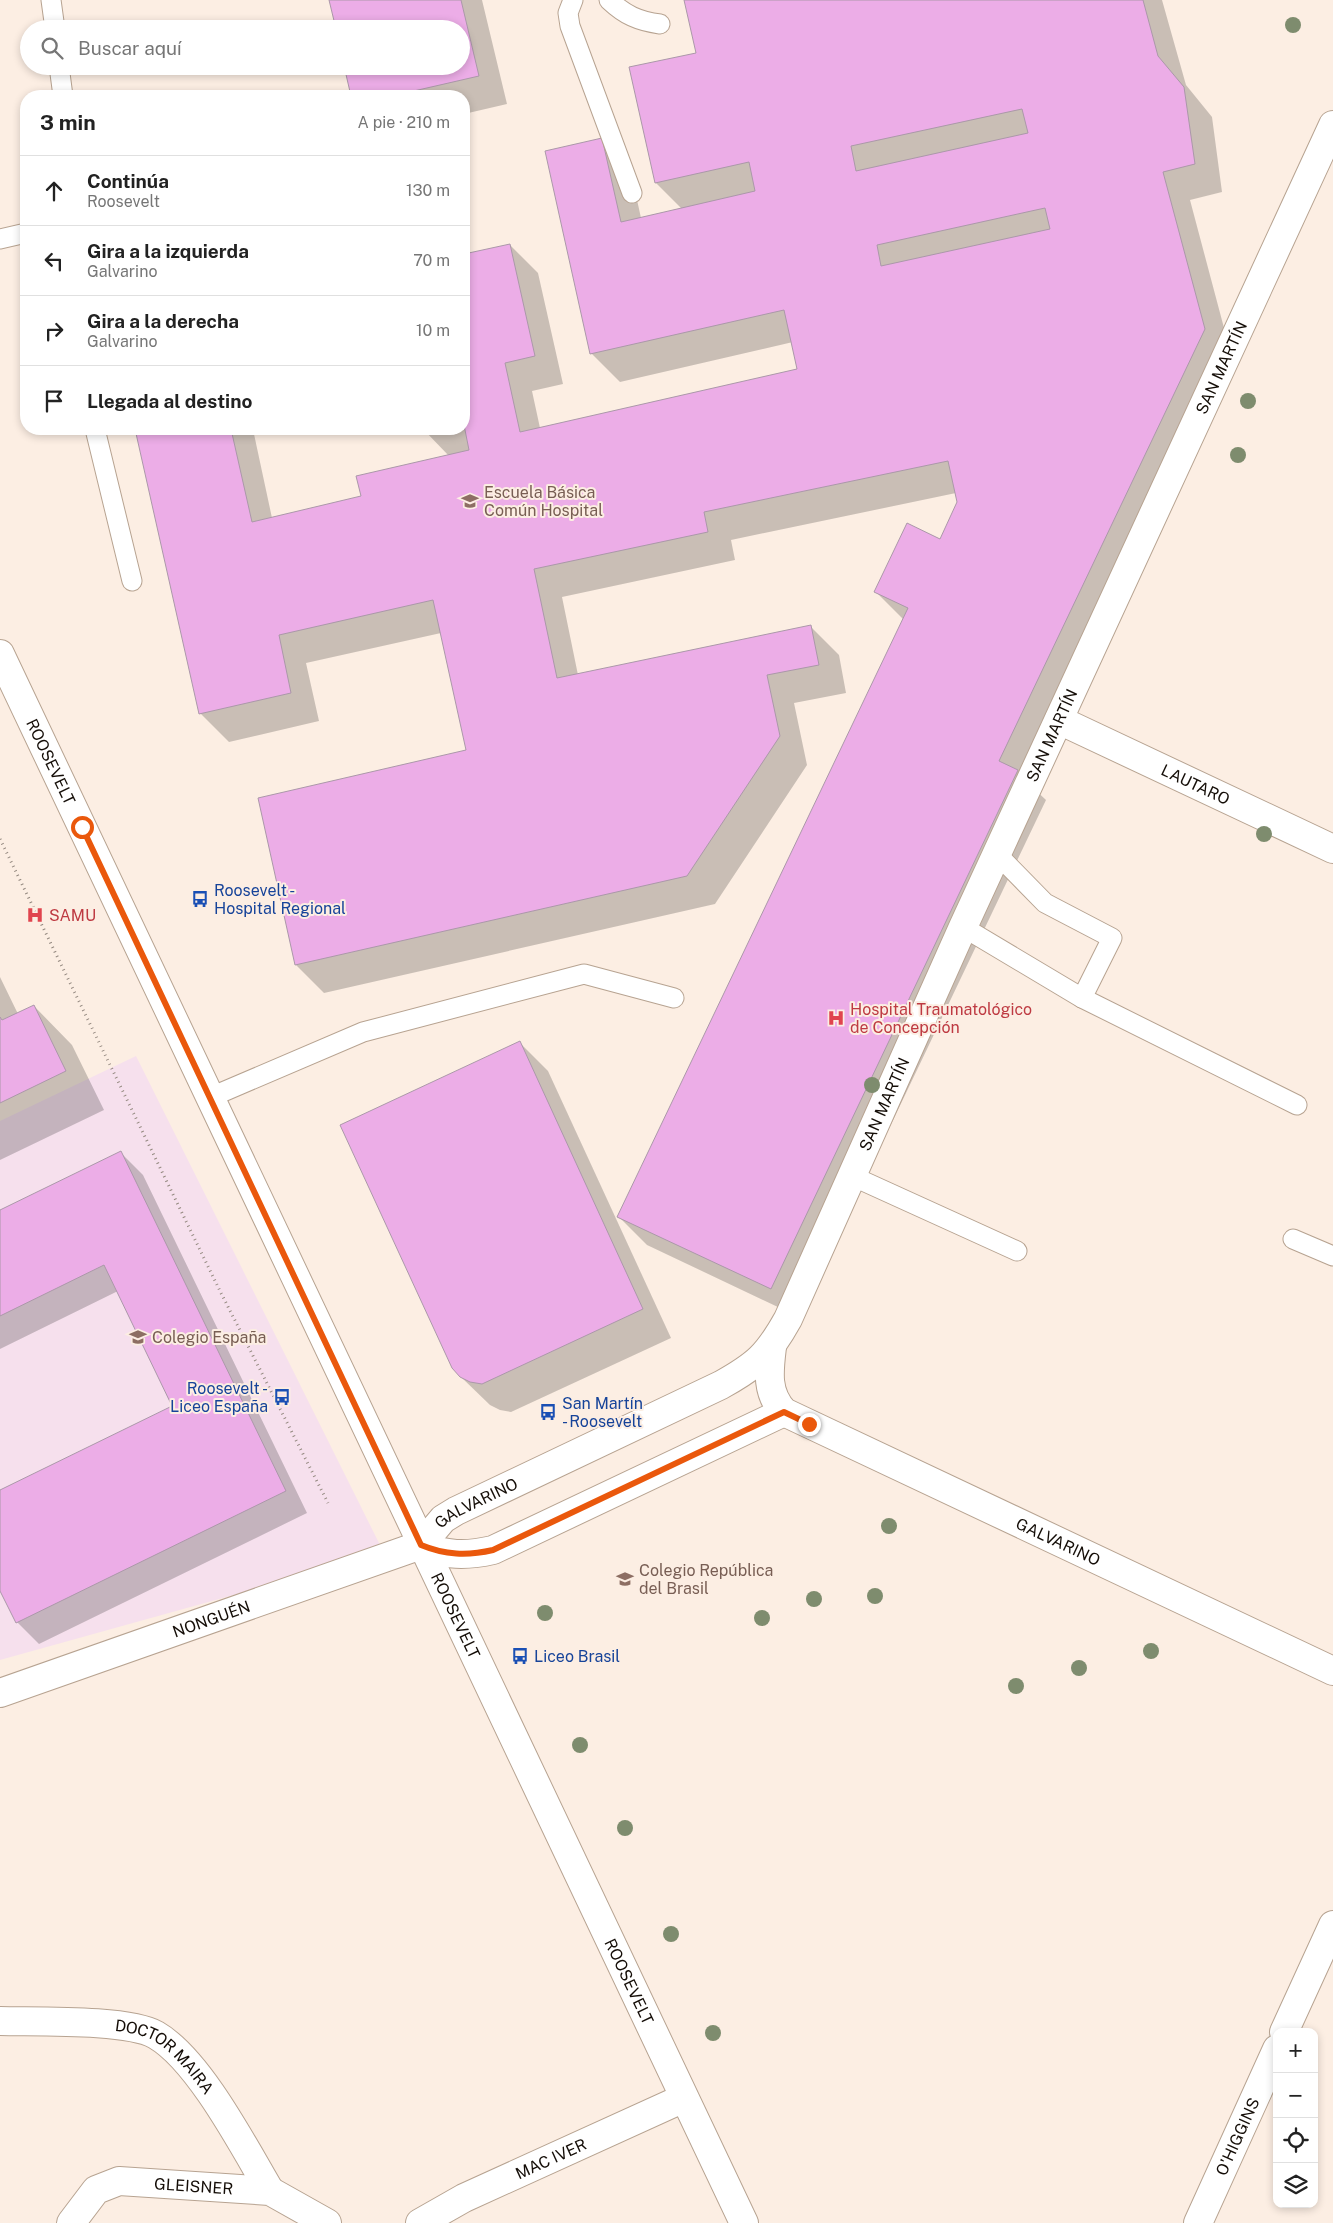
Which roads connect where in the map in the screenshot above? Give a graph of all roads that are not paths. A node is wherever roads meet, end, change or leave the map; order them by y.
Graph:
1 (52, 0) edge
2 (573, 0) edge
3 (609, 0) edge
4 (54, 20) edge
5 (660, 24) dead end
6 (60, 75) edge
7 (62, 90) edge
8 (1333, 125) edge
9 (632, 193) dead end
10 (20, 235) edge
11 (0, 240) edge
12 (96, 435) edge
13 (132, 581) dead end
14 (0, 654) edge
15 (1058, 720) junction
16 (1333, 849) edge
17 (996, 854) junction
18 (963, 927) junction
19 (674, 998) dead end
20 (1082, 998) junction
21 (211, 1097) junction
22 (1297, 1105) dead end
23 (852, 1176) junction
24 (1293, 1239) dead end
25 (1017, 1251) dead end
26 (1333, 1256) edge
27 (772, 1347) junction
28 (784, 1412) junction
29 (421, 1545) junction
30 (1333, 1671) edge
31 (0, 1693) edge
32 (1333, 1925) edge
33 (0, 2021) edge
34 (1286, 2028) edge
35 (1273, 2058) edge
36 (684, 2098) junction
37 (270, 2191) junction
38 (70, 2223) edge
39 (326, 2223) edge
40 (420, 2223) edge
41 (744, 2223) edge
42 (1198, 2223) edge

1 - 4 lane
2 - 9 lane
3 - 5 lane
6 - 7 lane
8 - 15 main road, SAN MARTÍN
10 - 11 lane
12 - 13 lane
14 - 21 main road, ROOSEVELT
15 - 16 main road, LAUTARO
15 - 17 main road, SAN MARTÍN
17 - 18 main road, SAN MARTÍN
17 - 20 lane
18 - 20 lane
18 - 23 main road, SAN MARTÍN
19 - 21 lane
20 - 22 lane
21 - 29 main road, ROOSEVELT
23 - 25 lane
23 - 27 main road, SAN MARTÍN
24 - 26 lane
27 - 28 main road
27 - 29 main road, GALVARINO
28 - 29 main road, GALVARINO
28 - 30 main road, GALVARINO
29 - 31 main road, NONGUÉN
29 - 36 main road, ROOSEVELT
32 - 34 main road
33 - 37 main road, DOCTOR MAIRA
35 - 42 main road, O'HIGGINS
36 - 40 main road, MAC IVER
36 - 41 main road, ROOSEVELT
37 - 38 main road, GLEISNER
37 - 39 main road, GLEISNER

